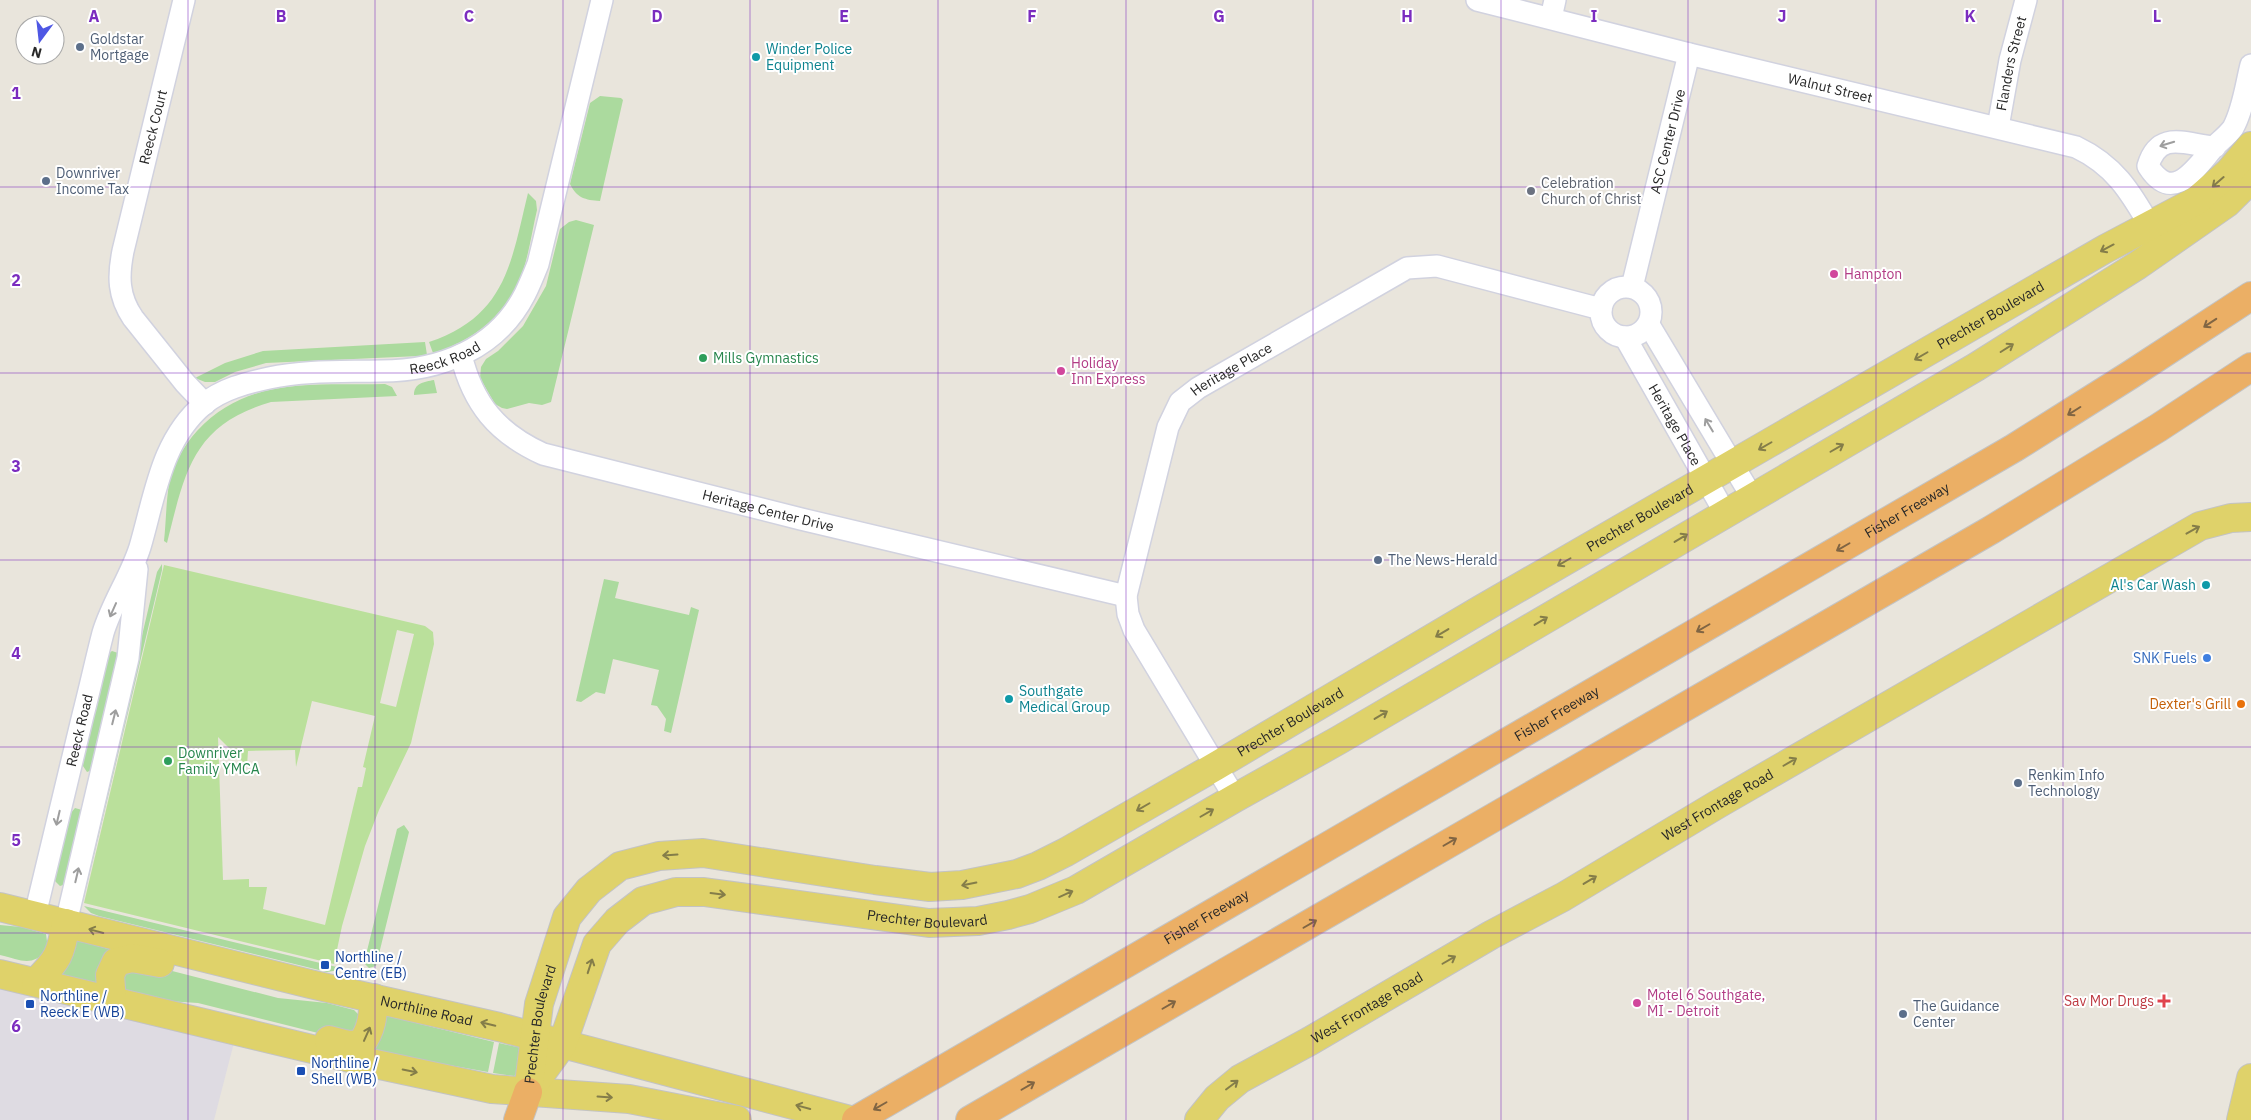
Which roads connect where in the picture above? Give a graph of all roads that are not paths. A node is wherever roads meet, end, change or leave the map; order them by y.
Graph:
1 (184, 0) edge
2 (602, 0) edge
3 (1477, 0) edge
4 (2026, 0) edge
5 (1553, 9) edge
6 (1689, 54) junction
7 (2251, 65) edge
8 (1998, 127) junction
9 (2251, 146) edge
10 (2215, 147) dead end
11 (2251, 179) edge
12 (2150, 226) junction
13 (1632, 287) junction
14 (2251, 296) edge
15 (1601, 309) junction
16 (1649, 325) junction
17 (1960, 334) junction
18 (1625, 337) junction
19 (462, 355) junction
20 (1976, 367) junction
21 (2251, 367) edge
22 (1876, 382) junction
23 (205, 404) junction
24 (1894, 414) junction
25 (1798, 427) junction
26 (1811, 463) junction
27 (1732, 464) junction
28 (1705, 480) junction
29 (1752, 496) junction
30 (1724, 512) junction
31 (2251, 517) edge
32 (139, 549) junction
33 (1126, 596) junction
34 (1480, 610) junction
35 (1499, 645) junction
36 (1404, 656) junction
37 (1339, 740) junction
38 (1216, 766) junction
39 (66, 787) junction
40 (96, 792) junction
41 (1234, 798) junction
42 (778, 865) junction
43 (1017, 874) junction
44 (774, 901) junction
45 (1030, 909) junction
46 (12, 911) edge
47 (66, 923) junction
48 (0, 974) edge
49 (36, 982) junction
50 (330, 989) junction
51 (374, 998) junction
52 (112, 1000) junction
53 (172, 1015) junction
54 (535, 1037) junction
55 (562, 1045) junction
56 (2251, 1078) edge
57 (528, 1092) junction
58 (978, 1115) edge
59 (518, 1120) edge
60 (737, 1120) edge
61 (850, 1120) edge
62 (856, 1120) edge
63 (1199, 1120) edge
64 (2241, 1120) edge

1 - 23 street, Reeck Court
2 - 19 street, Reeck Road
3 - 5 street, Walnut Street
4 - 8 street, Flanders Street
5 - 6 street, Walnut Street
6 - 8 street, Walnut Street
6 - 13 street, ASC Center Drive
7 - 10 street
8 - 12 street, Walnut Street
9 -> 12 main road, Prechter Boulevard
20 -> 11 main road, Prechter Boulevard
12 -> 17 main road, Prechter Boulevard
13 - 15 street
13 - 16 street
14 -> 62 highway, Fisher Freeway
15 - 18 street, Heritage Place
15 - 33 street, Heritage Place
16 - 18 street
27 -> 16 street, Heritage Place
17 - 20 main road
17 -> 22 main road, Prechter Boulevard
18 - 28 street, Heritage Place
19 - 23 street, Reeck Road
19 - 33 street, Heritage Center Drive
20 - 24 main road, Prechter Boulevard
58 -> 21 highway
22 - 24 main road
22 - 25 main road, Prechter Boulevard
23 - 32 street, Reeck Road
26 -> 24 main road, Prechter Boulevard
25 - 26 main road
25 -> 27 main road, Prechter Boulevard
26 - 29 main road, Prechter Boulevard
27 - 28 main road, Prechter Boulevard
27 - 29 street, Heritage Place
28 - 30 street, Heritage Place
28 -> 34 main road, Prechter Boulevard
29 - 30 main road, Prechter Boulevard
35 -> 30 main road, Prechter Boulevard
63 -> 31 main road, West Frontage Road
32 -> 39 street, Reeck Road
40 -> 32 street, Reeck Road
33 - 38 street, Heritage Place
34 - 35 main road
34 -> 36 main road, Prechter Boulevard
37 -> 35 main road, Prechter Boulevard
36 - 37 main road
36 - 38 main road, Prechter Boulevard
37 - 41 main road, Prechter Boulevard
38 - 41 street, Heritage Place
38 -> 43 main road, Prechter Boulevard
39 - 40 street
39 -> 46 street, Reeck Road
47 -> 40 street, Reeck Road
45 -> 41 main road, Prechter Boulevard
43 -> 42 main road, Prechter Boulevard
42 - 44 main road
42 -> 54 main road, Prechter Boulevard
43 - 45 main road
44 - 45 main road, Prechter Boulevard
55 -> 44 main road, Prechter Boulevard
46 - 47 main road, Northline Road
47 - 49 main road
50 -> 47 main road, Northline Road
48 - 49 main road
49 - 52 main road
50 - 51 main road, Northline Road
50 - 52 main road
53 -> 51 main road
54 -> 51 main road, Northline Road
52 - 53 main road
53 -> 57 main road
54 - 55 main road, Northline Road
54 - 57 main road, Prechter Boulevard
55 - 57 main road, Prechter Boulevard
61 -> 55 main road, Northline Road
56 - 64 main road
57 - 59 highway
57 -> 60 main road

